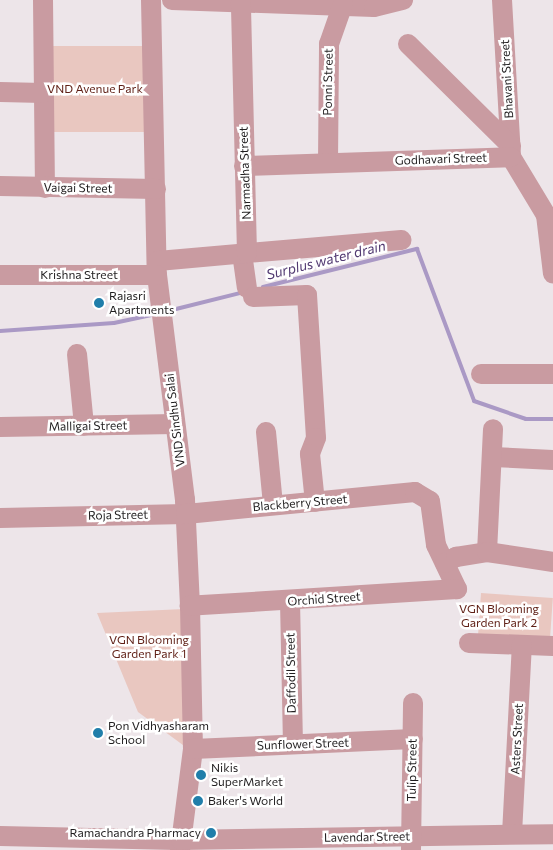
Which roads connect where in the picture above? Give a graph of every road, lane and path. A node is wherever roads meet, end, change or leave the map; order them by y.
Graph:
1 (44, 0) edge
2 (151, 0) edge
3 (172, 0) edge
4 (403, 0) edge
5 (502, 0) edge
6 (241, 3) junction
7 (343, 4) junction
8 (408, 44) dead end
9 (0, 92) edge
10 (44, 93) junction
11 (511, 152) junction
12 (328, 163) junction
13 (244, 166) junction
14 (0, 186) edge
15 (45, 188) junction
16 (156, 189) junction
17 (549, 214) edge
18 (400, 240) dead end
19 (245, 253) junction
20 (157, 268) junction
21 (553, 274) edge
22 (0, 275) edge
23 (77, 354) dead end
24 (481, 374) dead end
25 (553, 374) edge
26 (0, 422) edge
27 (175, 424) junction
28 (84, 426) junction
29 (0, 427) edge
30 (492, 429) dead end
31 (266, 432) dead end
32 (493, 457) junction
33 (553, 460) edge
34 (315, 502) junction
35 (273, 506) junction
36 (186, 514) junction
37 (0, 518) edge
38 (486, 552) junction
39 (553, 562) edge
40 (446, 563) junction
41 (290, 601) junction
42 (190, 606) junction
43 (469, 643) dead end
44 (522, 645) junction
45 (553, 646) edge
46 (413, 703) dead end
47 (413, 740) junction
48 (293, 744) junction
49 (193, 748) junction
50 (512, 834) junction
51 (553, 834) edge
52 (0, 836) edge
53 (86, 843) edge
54 (411, 843) edge
55 (270, 844) edge
56 (181, 845) edge

1 - 10 street
2 - 16 street, VND Sindhu Salai
3 - 6 street
4 - 7 street
5 - 11 street, Bhavani Street
6 - 7 street
6 - 13 street, Narmadha Street
7 - 12 street, Ponni Street
8 - 11 street
9 - 10 street
10 - 15 street
11 - 12 street, Godhavari Street
11 - 17 street
12 - 13 street, Godhavari Street
13 - 19 street, Narmadha Street
14 - 15 street, Vaigai Street
15 - 16 street, Vaigai Street
16 - 20 street, VND Sindhu Salai
17 - 21 street
18 - 19 street
19 - 20 street
19 - 34 street, Narmadha Street
20 - 22 street, Krishna Street
20 - 27 street, VND Sindhu Salai
23 - 28 street
24 - 25 street
26 - 29 street
27 - 28 street, Malligai Street
27 - 36 street, VND Sindhu Salai
28 - 29 street, Malligai Street
30 - 32 street
31 - 35 street
32 - 33 street
32 - 38 street
34 - 35 street, Blackberry Street
34 - 40 street, Blackberry Street
35 - 36 street, Blackberry Street
36 - 37 street, Roja Street
36 - 42 street, VND Sindhu Salai
38 - 39 street
38 - 40 street
40 - 41 street, Orchid Street
41 - 42 street, Orchid Street
41 - 48 street, Daffodil Street
42 - 49 street, VND Sindhu Salai
43 - 44 street
44 - 45 street
44 - 50 street, Asters Street
46 - 47 street, Tulip Street
47 - 48 street, Sunflower Street
47 - 54 street, Tulip Street
48 - 49 street, Sunflower Street
49 - 56 street, VND Sindhu Salai
50 - 51 street, Lavendar Street
50 - 54 street, Lavendar Street
52 - 53 street, Lavendar Street
53 - 56 street, Lavendar Street
54 - 55 street, Lavendar Street
55 - 56 street, Lavendar Street

